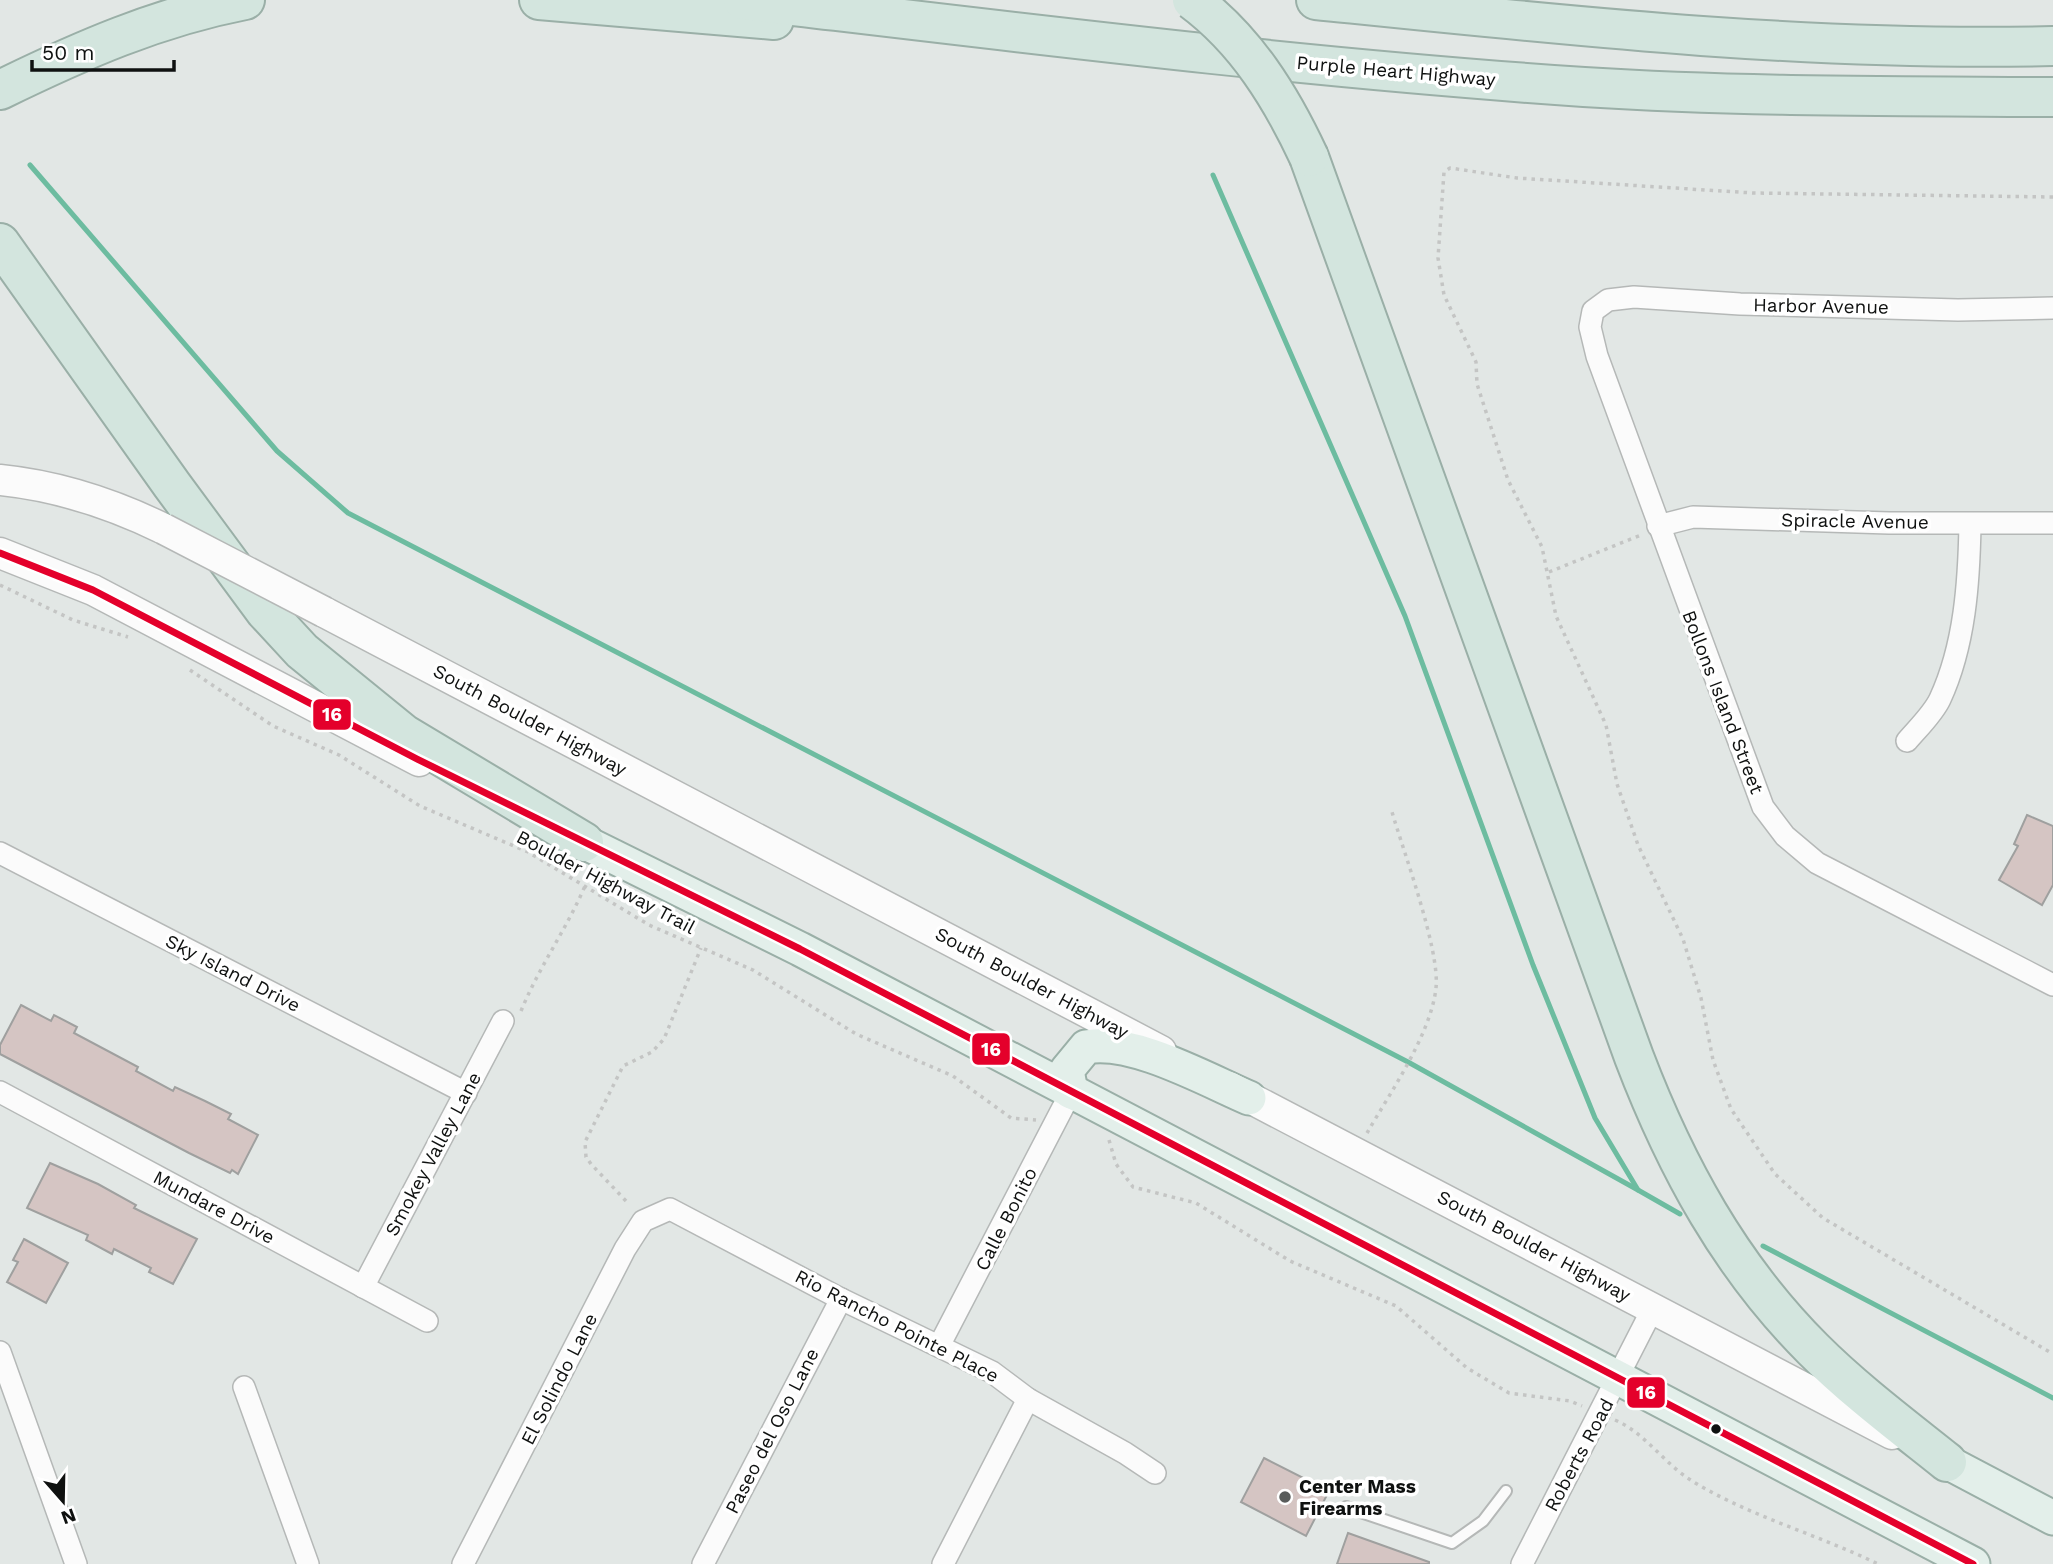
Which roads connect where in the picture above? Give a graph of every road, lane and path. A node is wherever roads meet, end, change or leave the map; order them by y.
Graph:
1 (245, 0) edge
2 (539, 0) edge
3 (743, 0) edge
4 (1192, 0) edge
5 (1316, 0) edge
6 (1535, 0) edge
7 (2053, 46) edge
8 (1979, 48) junction
9 (1219, 57) junction
10 (0, 90) edge
11 (2053, 97) edge
12 (0, 243) edge
13 (2053, 308) edge
14 (1593, 311) joint
15 (0, 480) edge
16 (2053, 523) edge
17 (1970, 524) junction
18 (1658, 526) junction
19 (0, 552) edge
20 (1549, 572) dead end
21 (0, 585) edge
22 (130, 639) dead end
23 (187, 668) dead end
24 (1907, 741) dead end
25 (1392, 811) dead end
26 (584, 842) junction
27 (0, 853) edge
28 (585, 886) junction
29 (701, 948) junction
30 (2050, 976) edge
31 (503, 1021) joint
32 (1071, 1091) junction
33 (0, 1092) edge
34 (466, 1093) junction
35 (1249, 1098) junction
36 (1055, 1124) junction
37 (1106, 1135) dead end
38 (1355, 1153) junction
39 (626, 1201) dead end
40 (670, 1209) joint
41 (363, 1287) junction
42 (841, 1299) junction
43 (1654, 1308) junction
44 (427, 1321) dead end
45 (939, 1346) junction
46 (0, 1352) edge
47 (1619, 1380) junction
48 (244, 1387) dead end
49 (1028, 1399) junction
50 (1601, 1413) junction
51 (1947, 1462) junction
52 (1155, 1473) dead end
53 (1506, 1491) dead end
54 (1346, 1507) dead end
55 (2053, 1518) edge
56 (76, 1564) edge
57 (308, 1564) edge
58 (463, 1564) edge
59 (703, 1564) edge
60 (943, 1564) edge
61 (1522, 1564) edge
62 (1878, 1564) edge
63 (1973, 1564) edge

1 - 10 highway
2 - 9 highway
3 - 9 highway, Purple Heart Highway
4 - 51 highway, bridge
5 - 8 highway
6 - 8 highway
7 - 8 highway
9 - 11 highway, Purple Heart Highway
12 - 26 highway
13 - 14 street, Harbor Avenue
14 - 18 street, Bollons Island Street
15 - 35 main road, South Boulder Highway, bridge
16 - 17 street, Spiracle Avenue
17 - 18 street, Spiracle Avenue
17 - 24 street
18 - 20 path
18 - 30 street, Bollons Island Street
19 - 26 main road
21 - 22 path
23 - 28 path, Boulder Highway Trail
25 - 38 path
26 - 32 main road
27 - 34 street, Sky Island Drive
28 - 29 path, Boulder Highway Trail
28 - 31 path
29 - 36 path, Boulder Highway Trail
29 - 39 path
31 - 34 street, Smokey Valley Lane
32 - 35 main road
32 - 36 street, Calle Bonito
32 - 47 main road
33 - 41 street, Mundare Drive
34 - 41 street, Smokey Valley Lane
35 - 38 main road, South Boulder Highway
36 - 45 street, Calle Bonito
37 - 50 path
38 - 43 main road, South Boulder Highway
40 - 42 street, Rio Rancho Pointe Place
40 - 58 street, El Solindo Lane
41 - 44 street, Mundare Drive
42 - 45 street, Rio Rancho Pointe Place
42 - 59 street, Paseo del Oso Lane
43 - 47 street, Roberts Road
43 - 51 main road, South Boulder Highway
45 - 49 street, Rio Rancho Pointe Place
46 - 56 street
47 - 50 street, Roberts Road
47 - 63 main road
48 - 57 street
49 - 52 street, Rio Rancho Pointe Place
49 - 60 street
50 - 61 street, Roberts Road
50 - 62 path
51 - 55 main road, South Boulder Highway
53 - 54 lane

